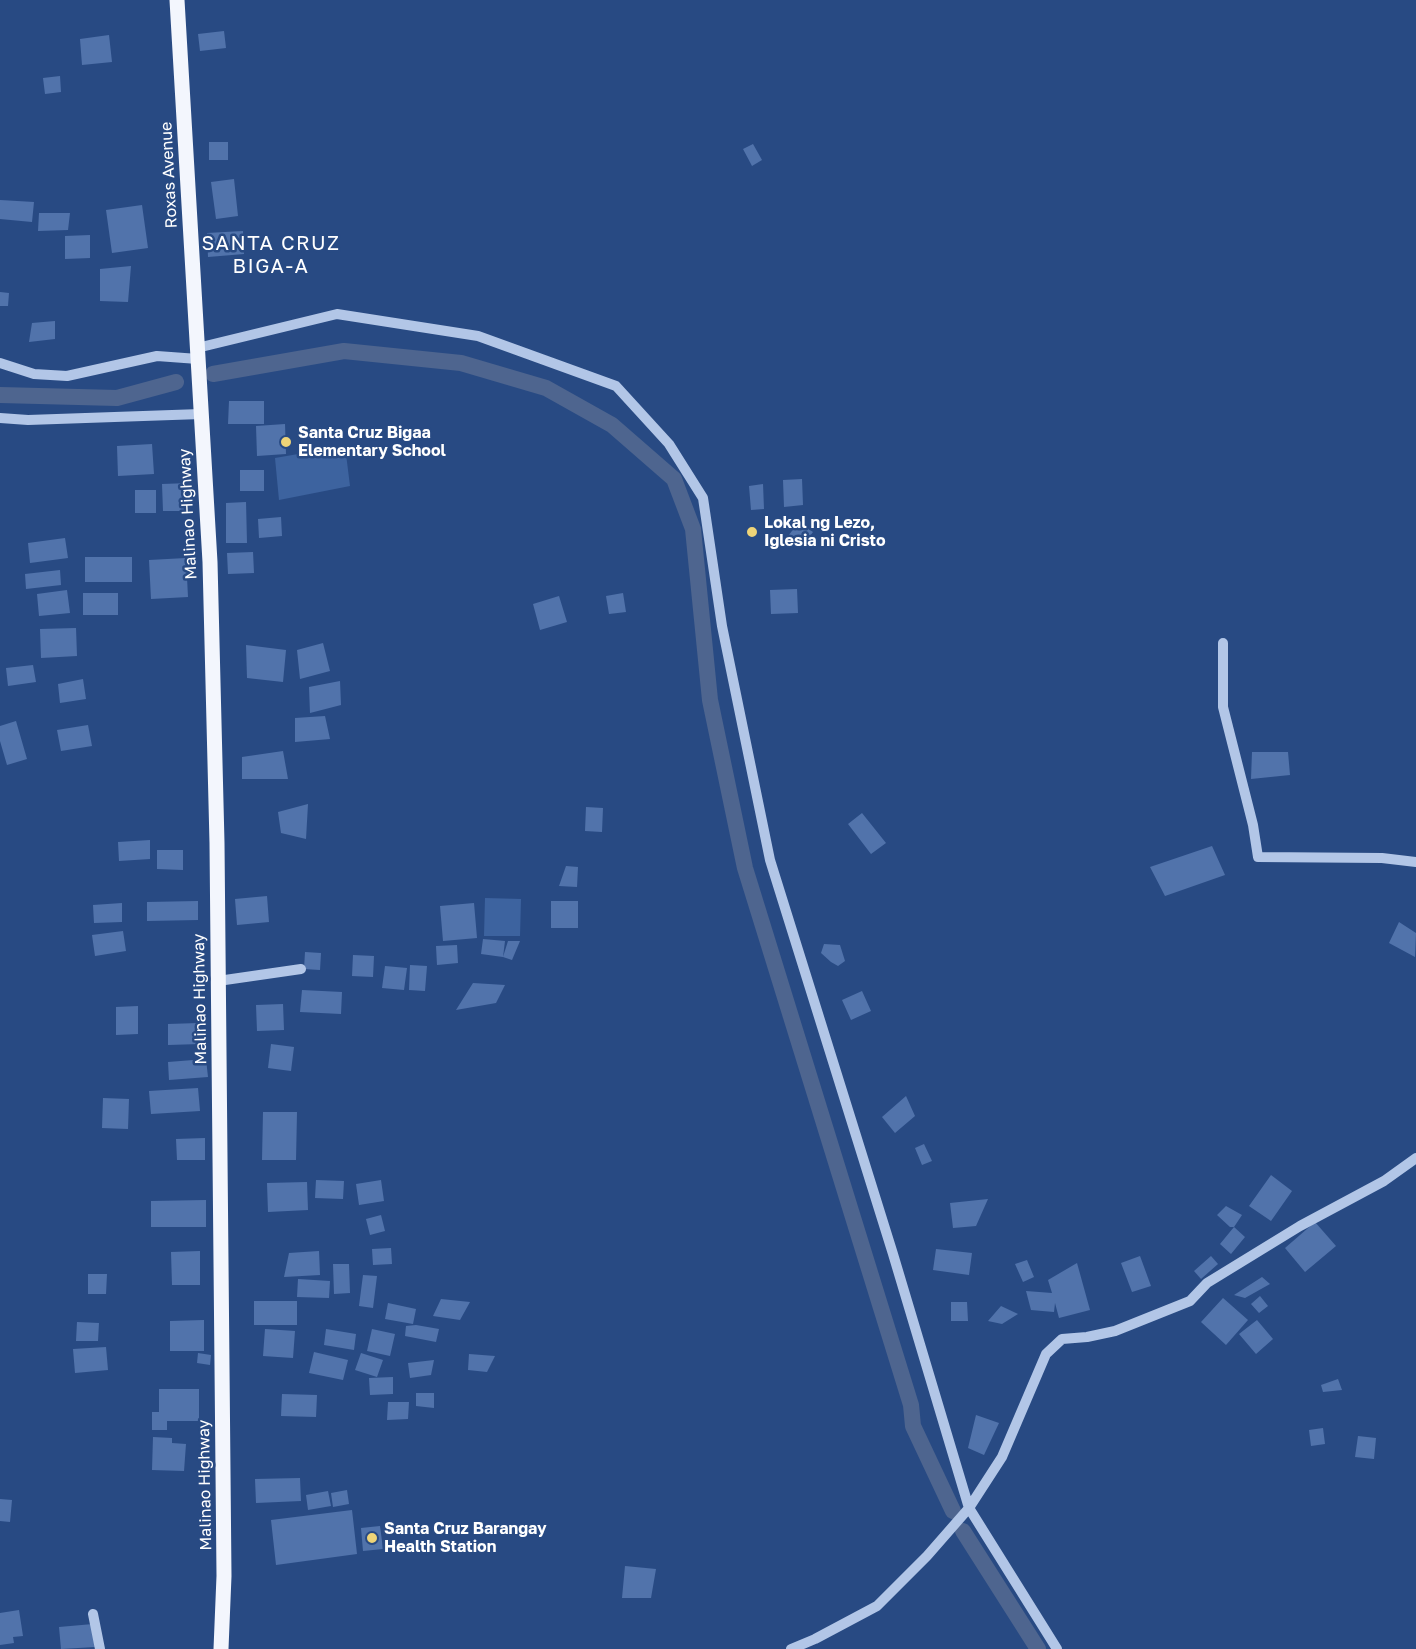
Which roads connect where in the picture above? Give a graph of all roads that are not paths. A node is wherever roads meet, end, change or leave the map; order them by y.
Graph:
1 (177, 0) edge
2 (197, 353) junction
3 (0, 363) edge
4 (201, 414) junction
5 (0, 418) edge
6 (1223, 643) dead end
7 (1416, 862) edge
8 (301, 969) dead end
9 (218, 981) junction
10 (1416, 1158) edge
11 (969, 1508) junction
12 (93, 1614) dead end
13 (100, 1649) edge
14 (222, 1649) edge
15 (791, 1649) edge
16 (1058, 1649) edge

1 - 2 main road, Roxas Avenue
2 - 3 street
2 - 4 main road, Malinao Highway
2 - 11 street
4 - 5 street
4 - 9 main road, Malinao Highway
6 - 7 street
8 - 9 street
9 - 14 main road, Malinao Highway
10 - 11 street
11 - 15 street
11 - 16 street
12 - 13 street

